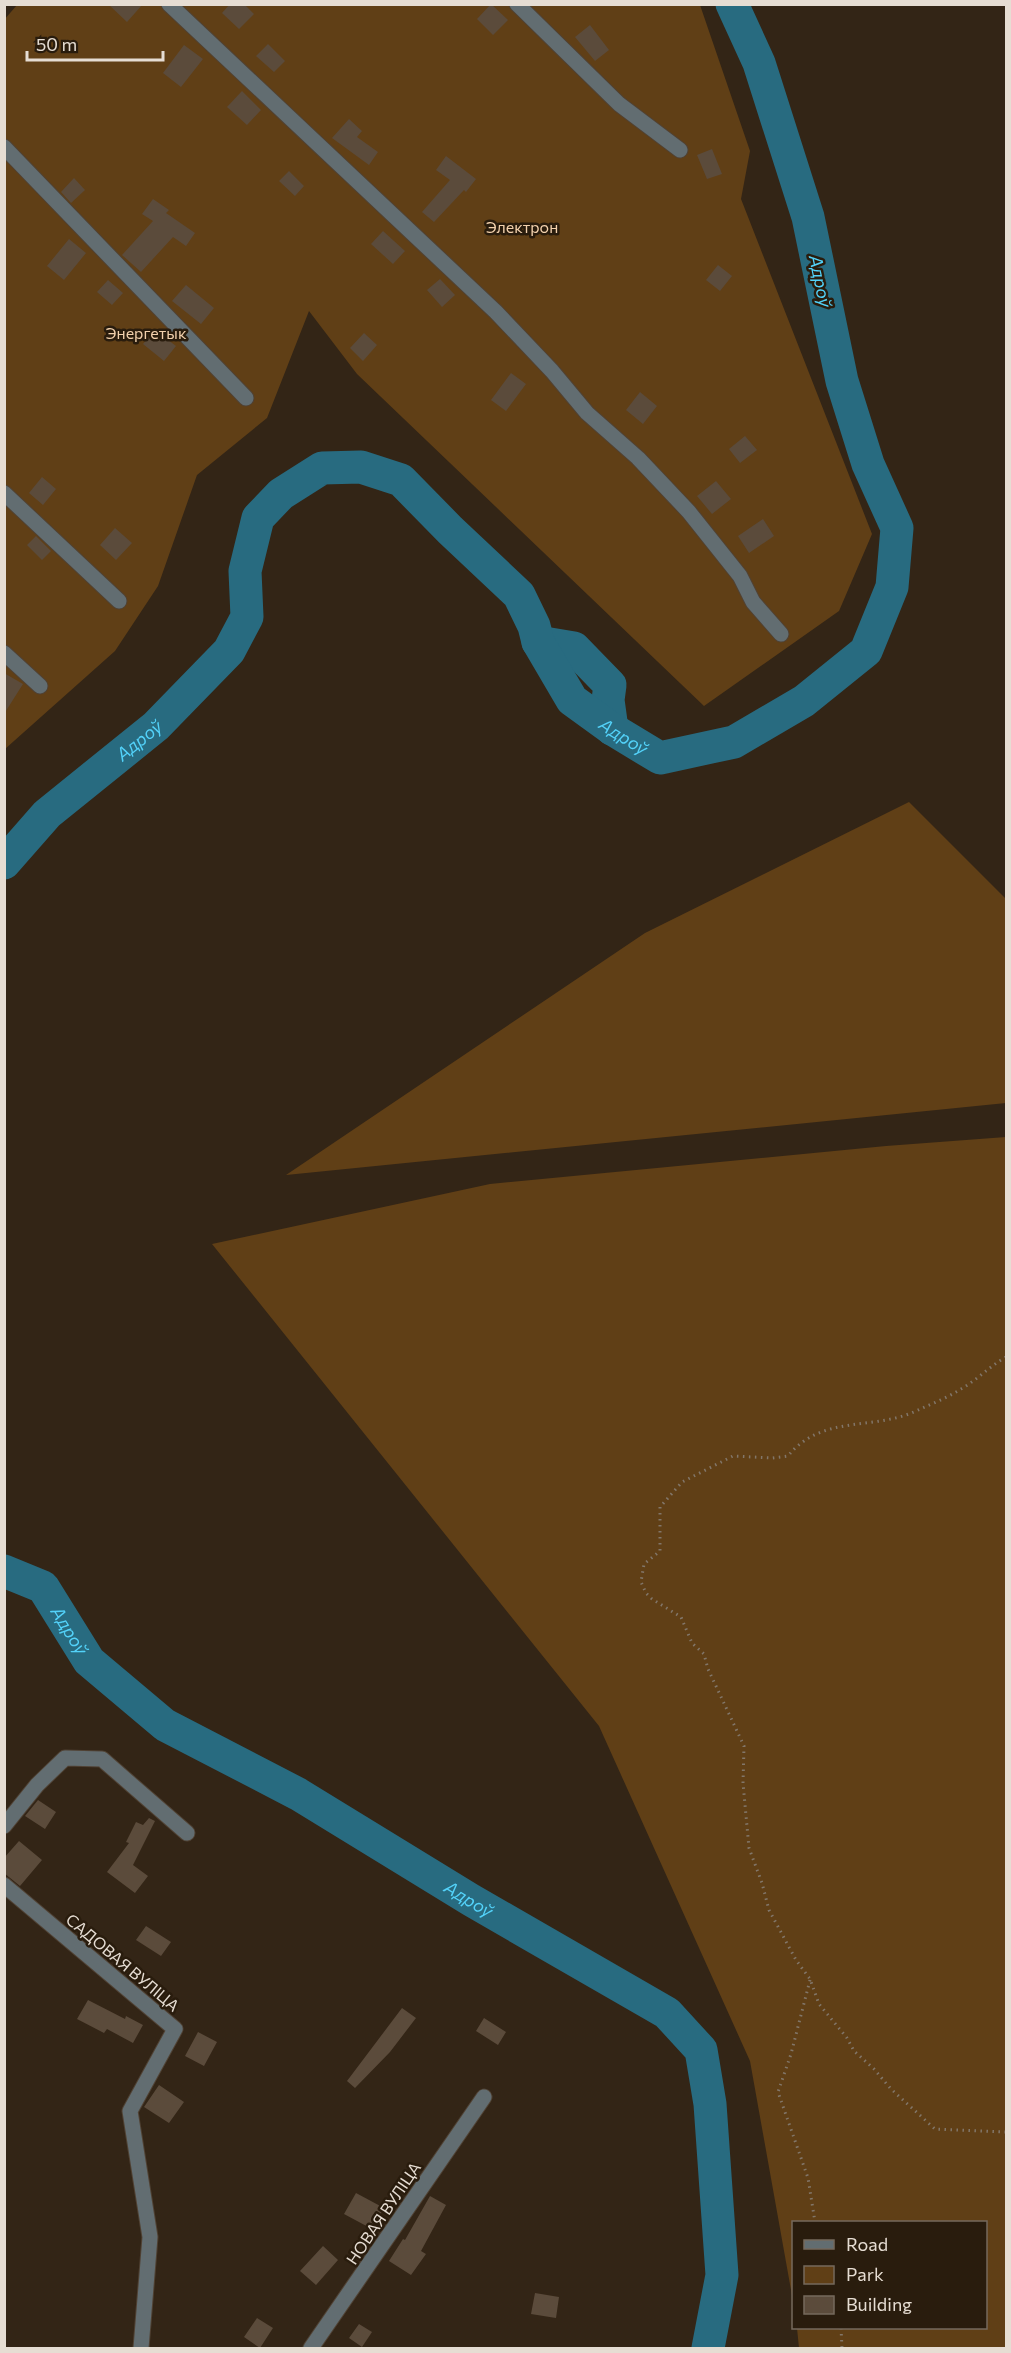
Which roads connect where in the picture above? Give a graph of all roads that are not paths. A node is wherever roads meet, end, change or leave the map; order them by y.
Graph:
1 (169, 4) edge
2 (517, 4) edge
3 (4, 147) edge
4 (680, 150) dead end
5 (246, 398) dead end
6 (4, 493) edge
7 (119, 601) dead end
8 (781, 634) dead end
9 (4, 653) edge
10 (40, 686) dead end
11 (4, 1826) edge
12 (187, 1833) dead end
13 (4, 1885) edge
14 (484, 2097) dead end
15 (141, 2349) edge
16 (311, 2349) edge

1 - 8 street
2 - 4 street
3 - 5 street
6 - 7 street
9 - 10 street
11 - 12 street
13 - 15 street, САДОВАЯ ВУЛІЦА
14 - 16 street, НОВАЯ ВУЛІЦА

